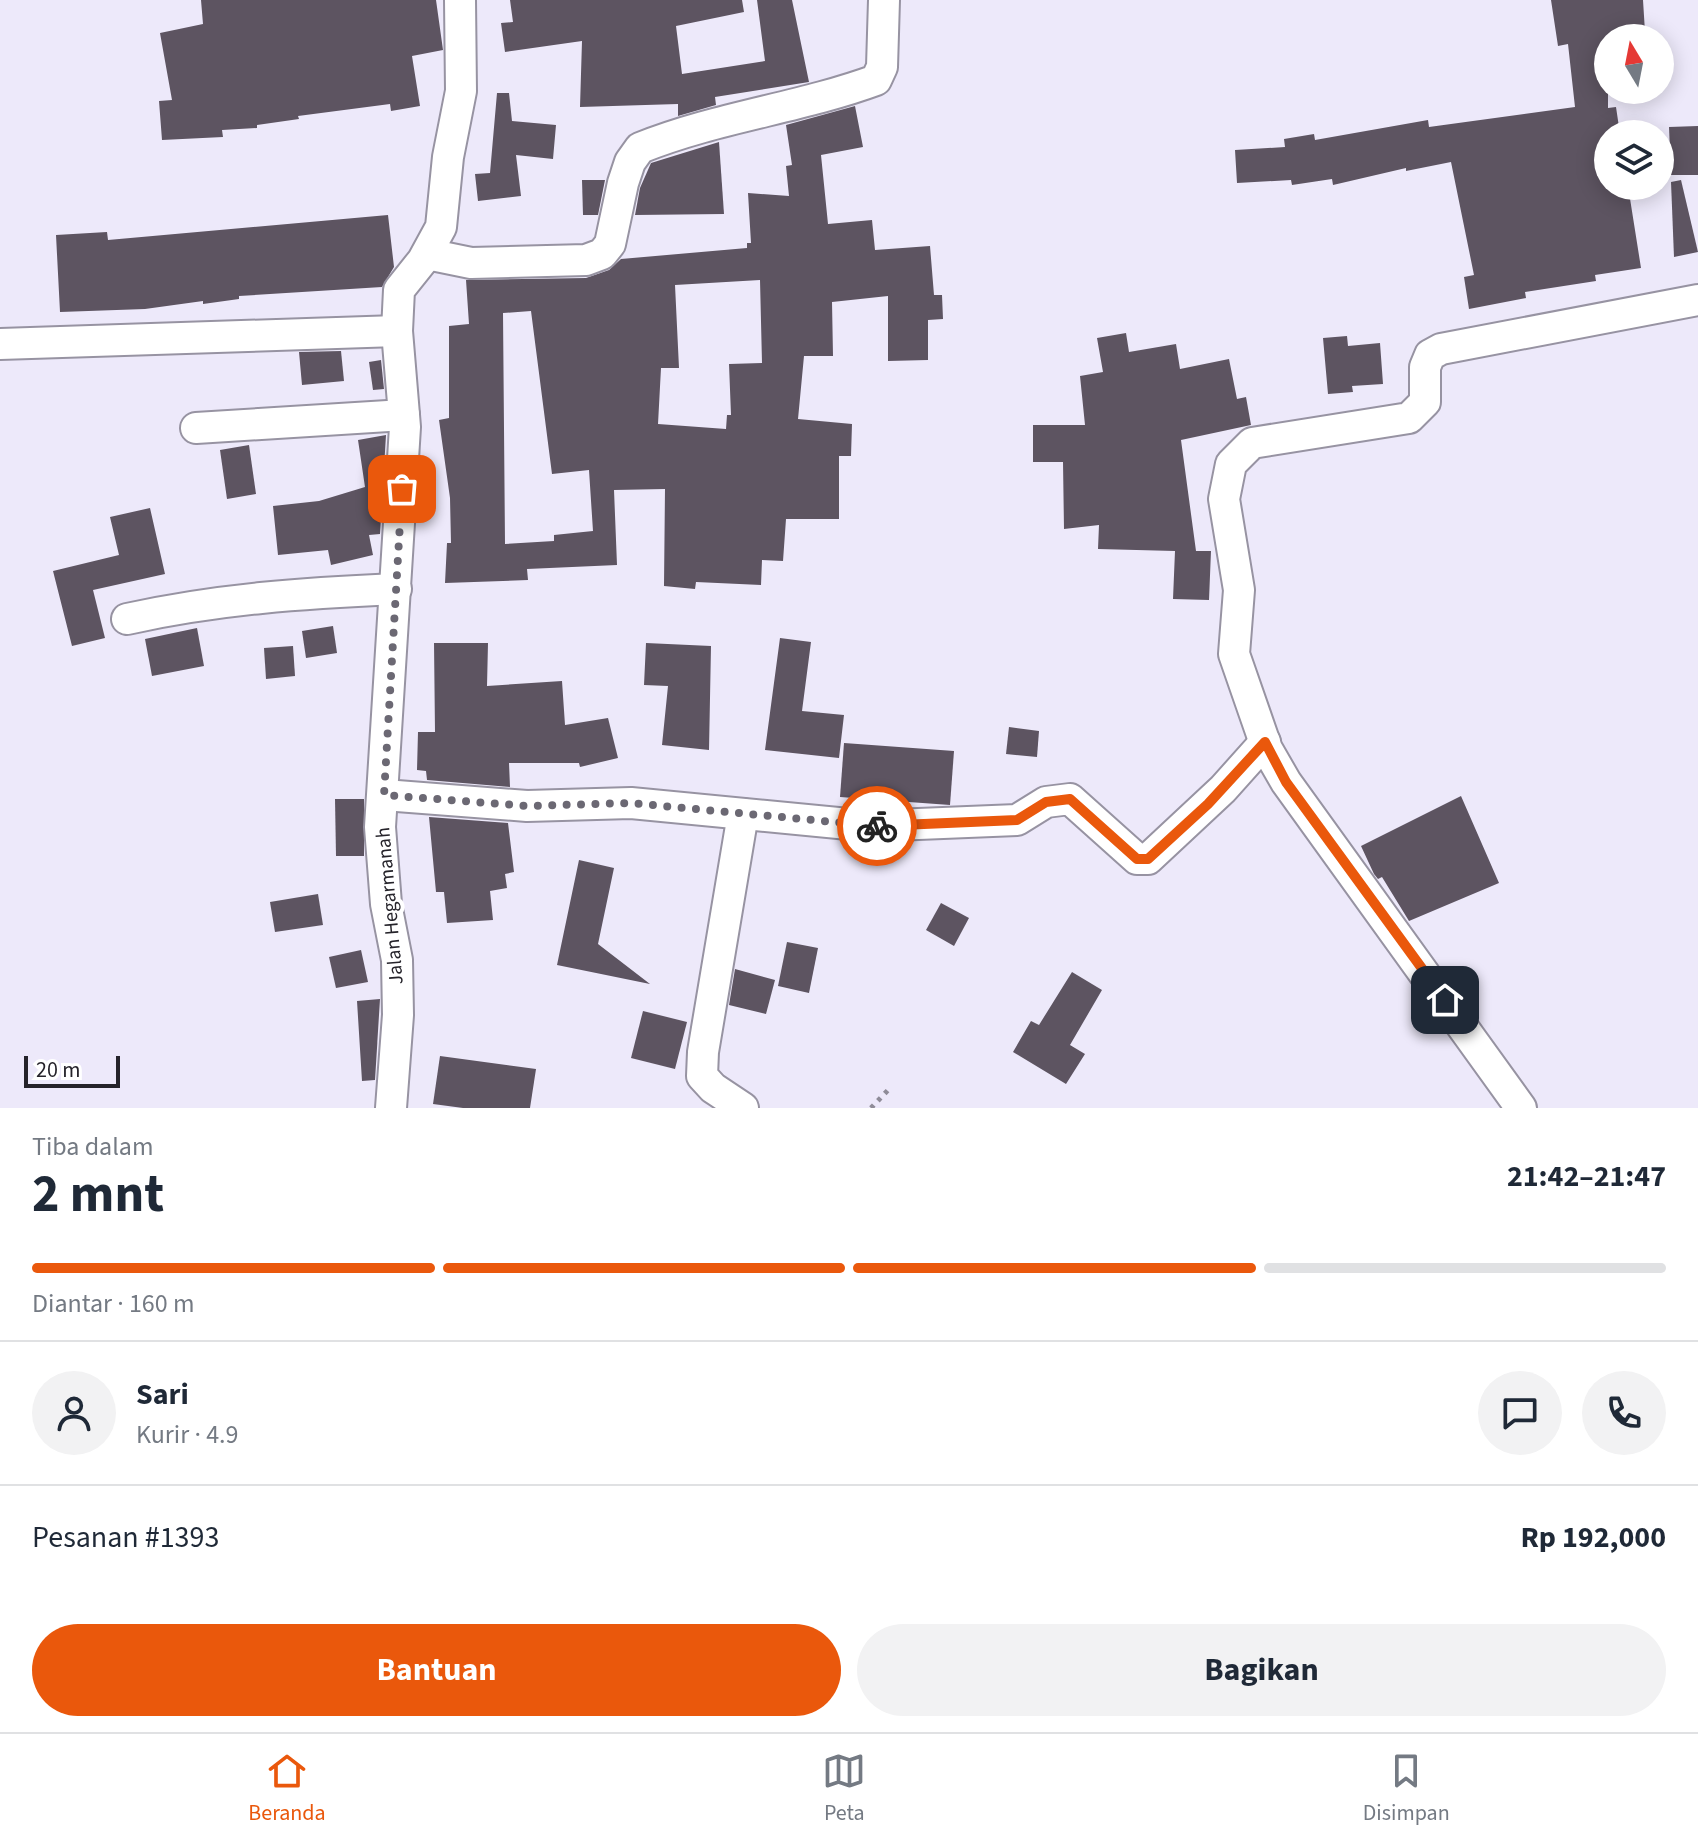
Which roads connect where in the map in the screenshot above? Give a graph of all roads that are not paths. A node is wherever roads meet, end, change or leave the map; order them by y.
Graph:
1 (460, 0) edge
2 (884, 0) edge
3 (427, 254) junction
4 (1698, 300) edge
5 (397, 331) junction
6 (0, 344) edge
7 (404, 415) junction
8 (196, 428) dead end
9 (396, 589) junction
10 (127, 619) dead end
11 (1265, 742) junction
12 (384, 795) junction
13 (743, 814) junction
14 (391, 1108) edge
15 (743, 1108) edge
16 (1521, 1108) edge

1 - 3 street, Jalan Hegarmanah
2 - 3 street
3 - 5 street, Jalan Hegarmanah
4 - 11 street
5 - 6 street
5 - 7 street, Jalan Hegarmanah
7 - 8 street
7 - 9 street, Jalan Hegarmanah
9 - 10 street
9 - 12 street, Jalan Hegarmanah
11 - 13 street
11 - 16 street
12 - 13 street
12 - 14 street, Jalan Hegarmanah
13 - 15 street

